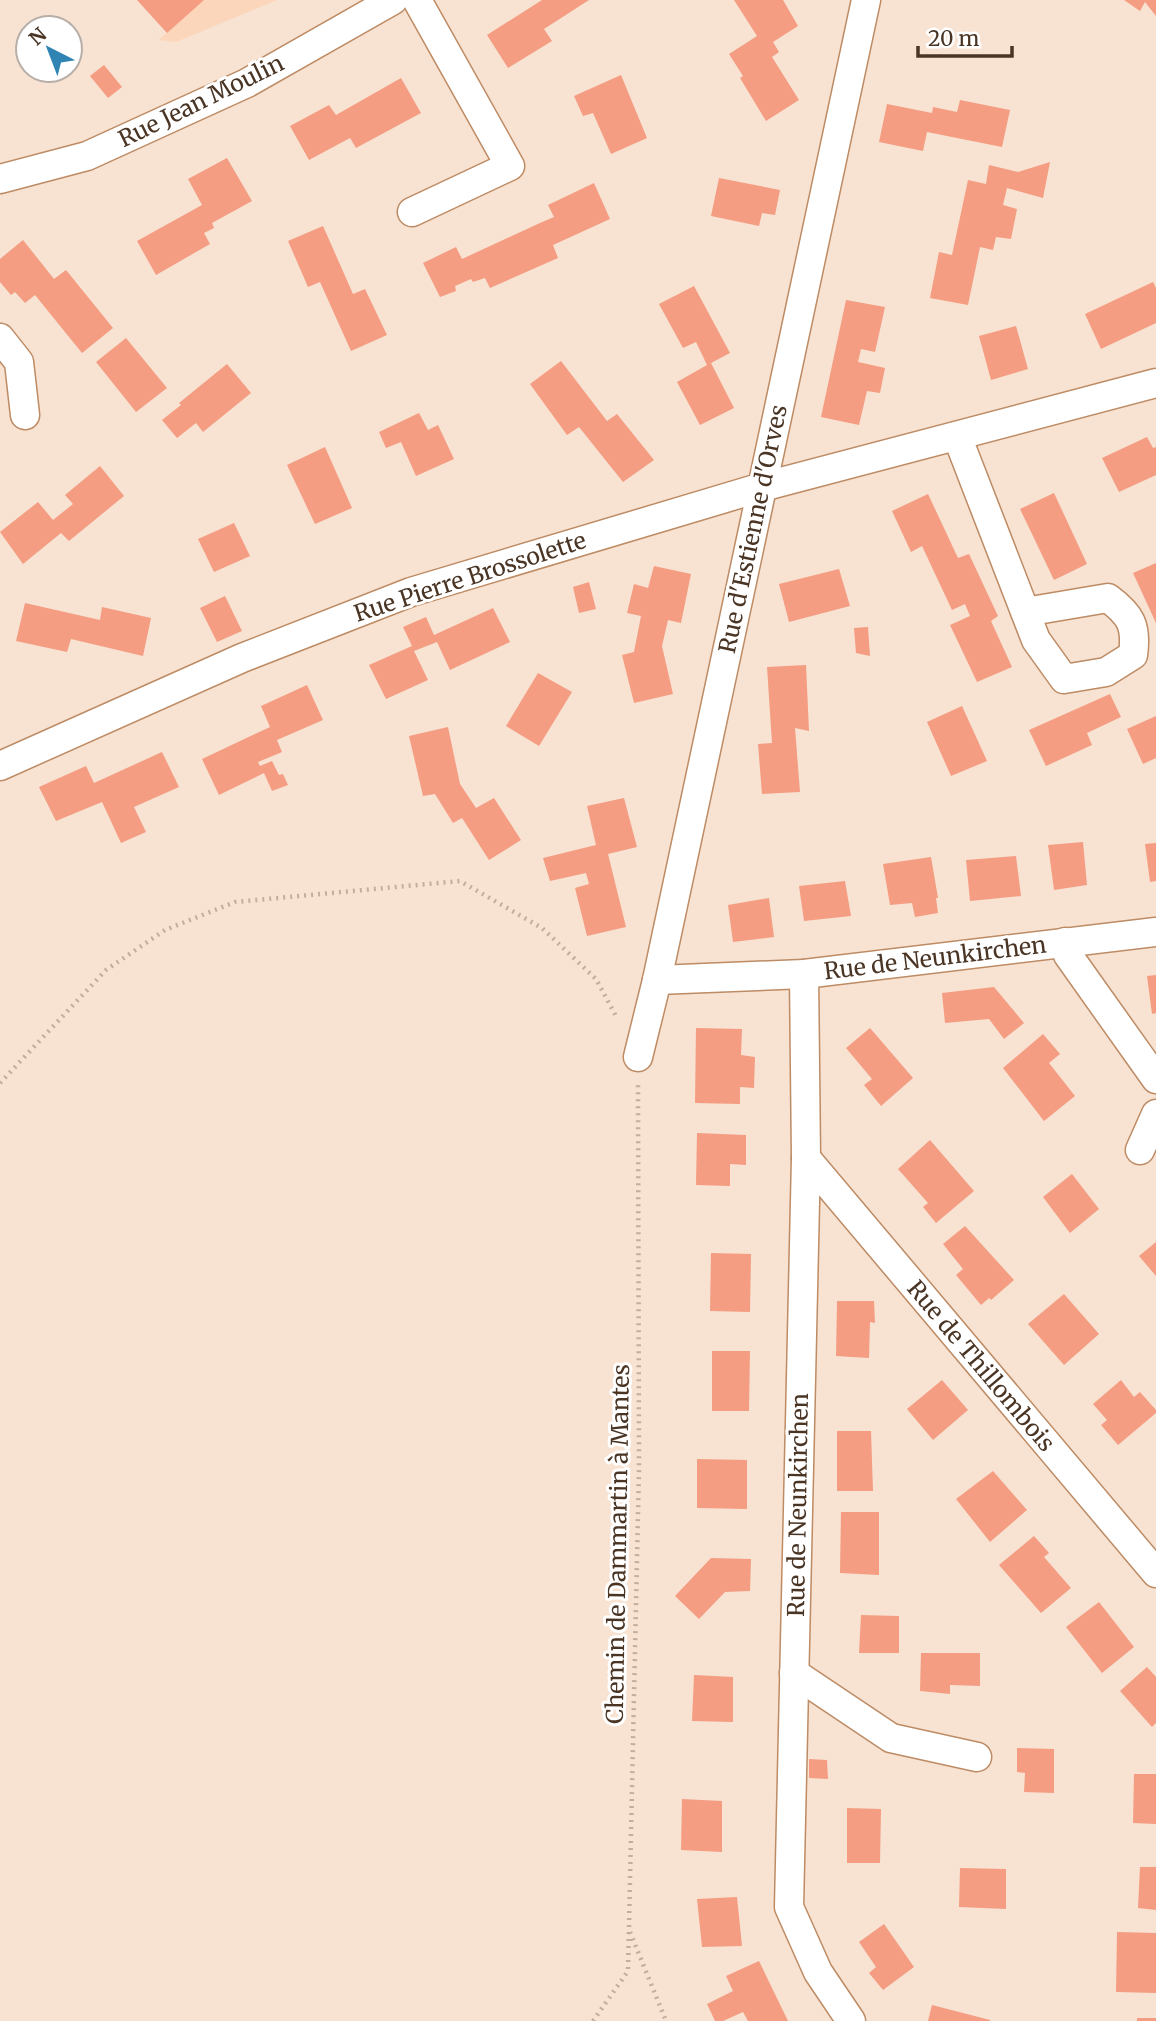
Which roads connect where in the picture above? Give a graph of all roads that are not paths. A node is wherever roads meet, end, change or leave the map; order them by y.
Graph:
1 (393, 0) edge
2 (417, 0) edge
3 (866, 0) edge
4 (0, 179) edge
5 (412, 212) dead end
6 (0, 338) edge
7 (1156, 383) edge
8 (25, 415) dead end
9 (957, 436) junction
10 (762, 488) junction
11 (1025, 612) dead end
12 (0, 766) edge
13 (1156, 932) edge
14 (1065, 942) junction
15 (804, 974) junction
16 (657, 980) junction
17 (638, 1057) road end
18 (1156, 1079) edge
19 (1156, 1114) edge
20 (1140, 1150) dead end
21 (806, 1158) junction
22 (1156, 1573) edge
23 (794, 1673) junction
24 (977, 1757) dead end
25 (851, 2021) edge

1 - 4 street, Rue Jean Moulin
2 - 5 street
3 - 10 street, Rue d'Estienne d'Orves
6 - 8 street
7 - 9 street, Rue Pierre Brossolette
9 - 10 street, Rue Pierre Brossolette
9 - 11 street
10 - 12 street, Rue Pierre Brossolette
10 - 16 street, Rue d'Estienne d'Orves
13 - 14 street, Rue de Neunkirchen
14 - 15 street, Rue de Neunkirchen
14 - 18 street, Rue de Neunkirchen
15 - 16 street, Rue de Neunkirchen
15 - 21 street, Rue de Neunkirchen
16 - 17 street, Rue d'Estienne d'Orves
19 - 20 street
21 - 22 street, Rue de Thillombois
21 - 23 street, Rue de Neunkirchen
23 - 24 street
23 - 25 street, Rue de Neunkirchen

